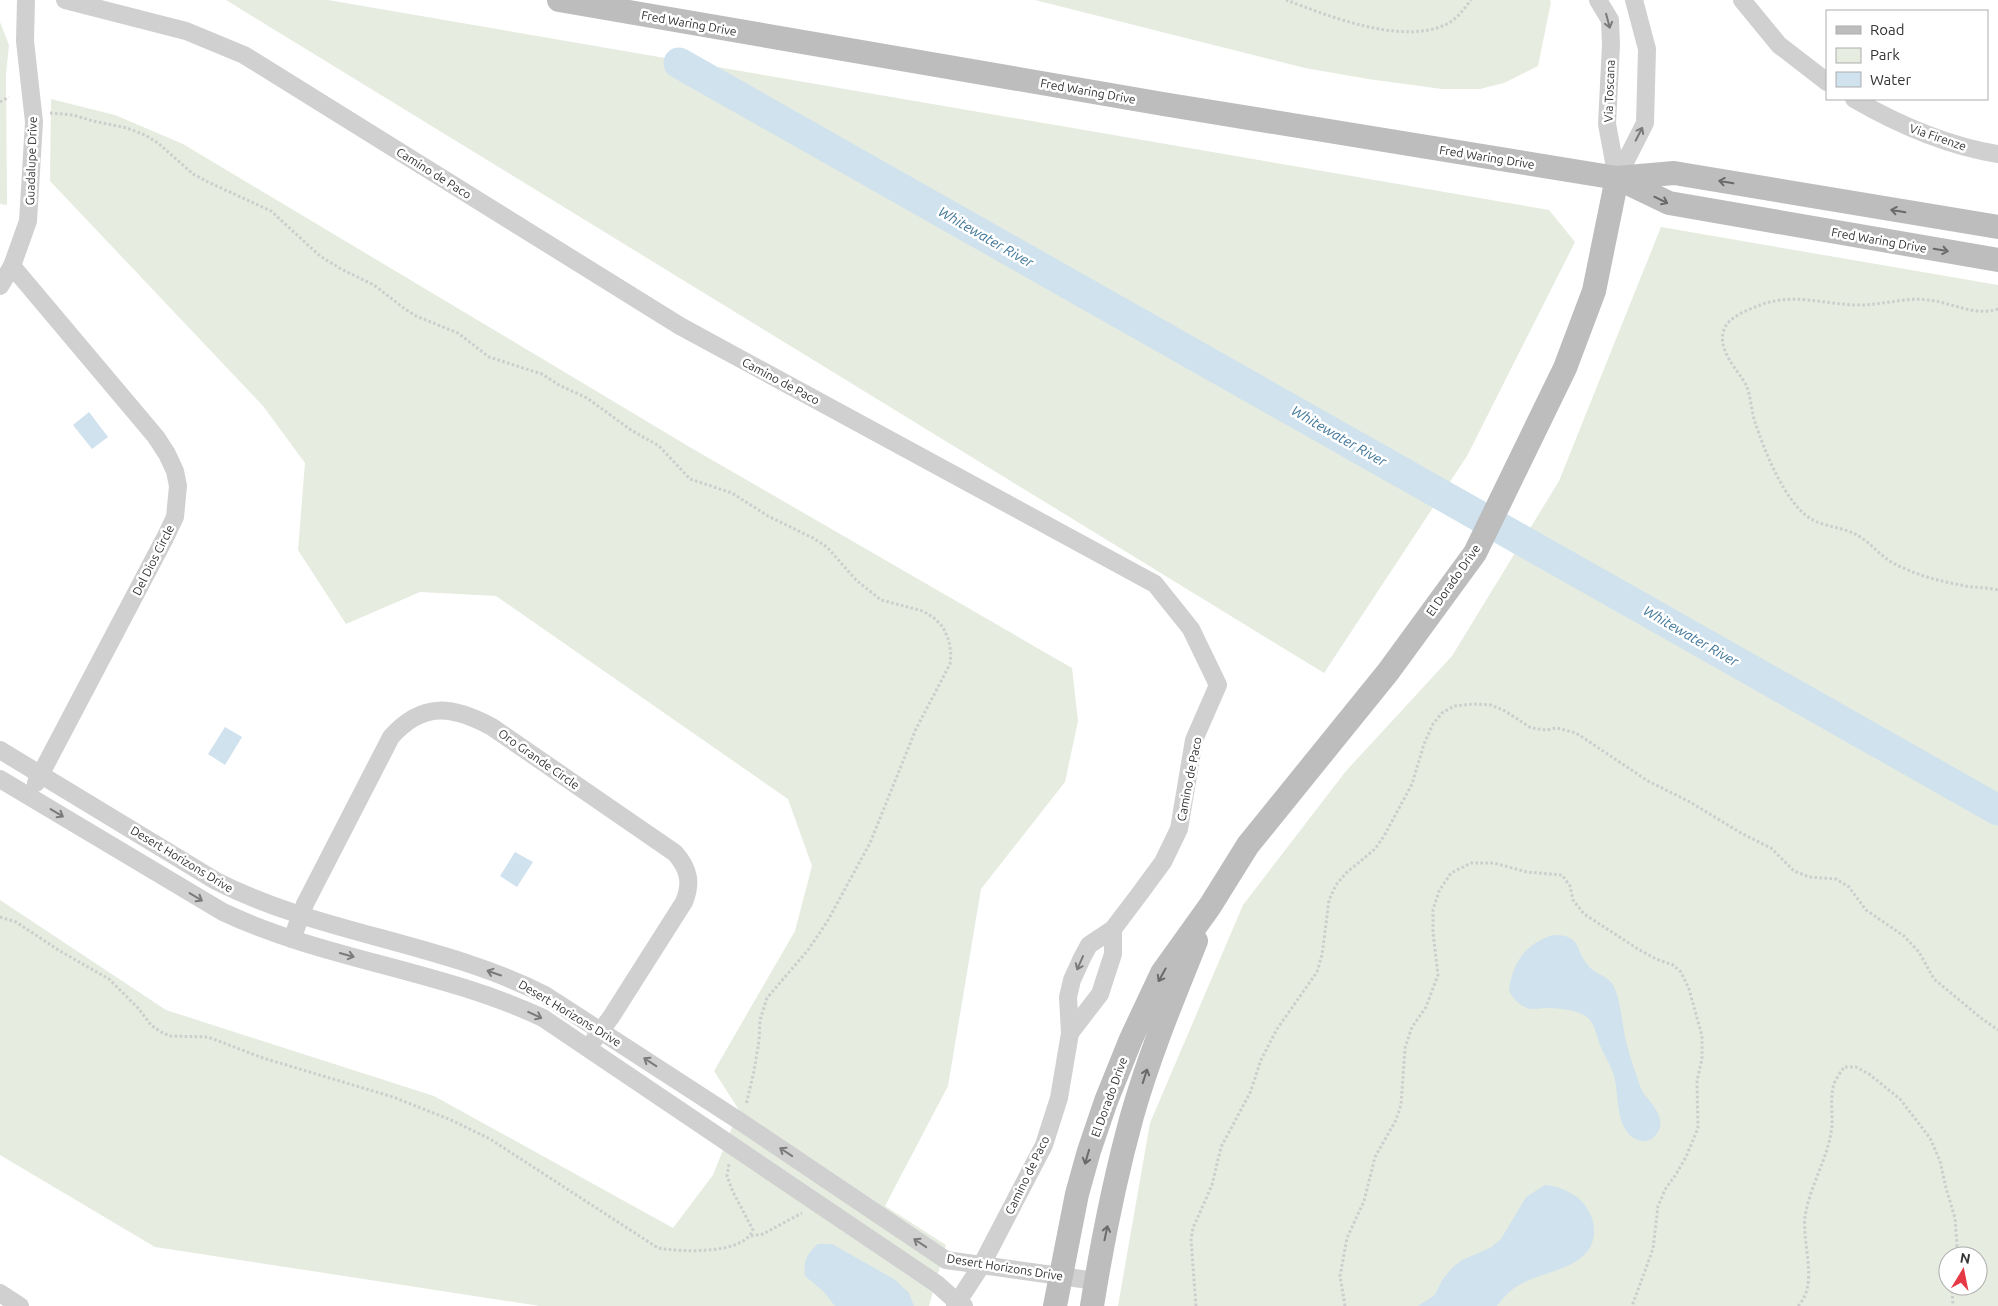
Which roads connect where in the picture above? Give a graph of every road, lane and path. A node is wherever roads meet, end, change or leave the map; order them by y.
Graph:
1 (26, 0) edge
2 (65, 0) edge
3 (559, 0) edge
4 (1286, 0) edge
5 (1471, 0) edge
6 (1598, 0) edge
7 (1634, 0) edge
8 (1742, 0) edge
9 (1826, 81) edge
10 (9, 97) dead end
11 (1856, 100) edge
12 (0, 102) edge
13 (42, 112) dead end
14 (1998, 154) edge
15 (1617, 178) junction
16 (1998, 228) edge
17 (1998, 260) edge
18 (12, 266) junction
19 (0, 286) edge
20 (1998, 309) edge
21 (1998, 590) edge
22 (0, 750) edge
23 (41, 773) junction
24 (0, 779) edge
25 (28, 797) junction
26 (1210, 906) junction
27 (301, 915) junction
28 (0, 917) edge
29 (1113, 929) junction
30 (292, 939) junction
31 (601, 1030) junction
32 (1998, 1030) edge
33 (1070, 1033) junction
34 (588, 1048) junction
35 (744, 1113) dead end
36 (730, 1156) dead end
37 (814, 1202) junction
38 (751, 1236) junction
39 (1957, 1246) edge
40 (981, 1266) junction
41 (1060, 1276) junction
42 (1096, 1281) junction
43 (0, 1293) edge
44 (959, 1305) edge
45 (20, 1306) edge
46 (1055, 1306) edge
47 (1092, 1306) edge
48 (1196, 1306) edge
49 (1345, 1306) edge
50 (1632, 1306) edge
51 (1798, 1306) edge

1 - 18 street, Guadalupe Drive
2 - 29 street, Camino de Paco
3 - 15 main road, Fred Waring Drive
4 - 5 path
6 -> 15 street, Via Toscana
15 -> 7 street
8 - 9 street
10 - 12 path
11 - 14 street, Via Firenze
13 - 35 path
16 -> 15 main road, Fred Waring Drive
15 -> 17 main road, Fred Waring Drive
15 - 26 main road, El Dorado Drive
18 - 19 street, Guadalupe Drive
18 - 23 street, Del Dios Circle
20 - 21 path
22 - 23 street, Desert Horizons Drive
23 - 25 street, Del Dios Circle
23 - 27 street, Desert Horizons Drive
24 - 25 street, Desert Horizons Drive
25 -> 30 street, Desert Horizons Drive
26 -> 41 main road, El Dorado Drive
42 -> 26 main road, El Dorado Drive
27 - 30 street, Oro Grande Circle
31 -> 27 street, Desert Horizons Drive
27 - 31 street, Oro Grande Circle
28 - 38 path
29 - 33 street, Camino de Paco
29 -> 33 street, Camino de Paco
30 -> 34 street, Desert Horizons Drive
31 - 34 street, Oro Grande Circle
40 -> 31 street, Desert Horizons Drive
32 - 48 path
33 - 40 street, Camino de Paco
34 - 37 street, Desert Horizons Drive
36 - 38 path
37 - 38 path
37 - 44 street, Desert Horizons Drive
39 - 51 path
40 - 41 street, Desert Horizons Drive
40 - 44 street, Camino de Paco
41 - 42 street, Desert Horizons Drive
41 - 46 main road, El Dorado Drive
42 - 47 main road, El Dorado Drive
43 - 45 street
49 - 50 path

